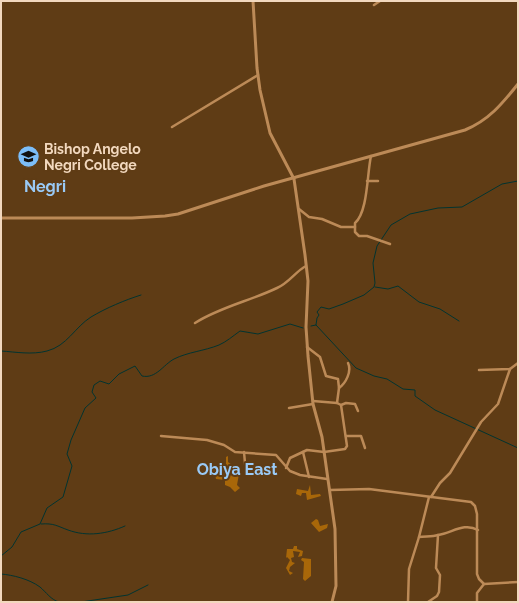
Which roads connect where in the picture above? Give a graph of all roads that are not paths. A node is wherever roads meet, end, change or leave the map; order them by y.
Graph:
1 (253, 1) edge
2 (380, 1) edge
3 (374, 5) dead end
4 (258, 75) junction
5 (518, 84) edge
6 (172, 127) dead end
7 (371, 156) junction
8 (294, 179) junction
9 (367, 181) junction
10 (378, 181) dead end
11 (299, 210) junction
12 (1, 218) edge
13 (355, 227) junction
14 (351, 228) junction
15 (355, 232) junction
16 (390, 244) dead end
17 (306, 266) junction
18 (195, 323) dead end
19 (307, 347) junction
20 (348, 363) dead end
21 (518, 363) edge
22 (510, 369) junction
23 (479, 370) dead end
24 (339, 388) junction
25 (313, 403) junction
26 (337, 403) junction
27 (341, 406) junction
28 (288, 408) dead end
29 (358, 411) dead end
30 (162, 436) dead end
31 (346, 436) junction
32 (365, 448) dead end
33 (244, 452) junction
34 (303, 452) junction
35 (324, 452) junction
36 (286, 468) junction
37 (246, 474) dead end
38 (309, 477) junction
39 (327, 479) junction
40 (330, 490) junction
41 (430, 497) junction
42 (478, 530) junction
43 (438, 535) junction
44 (419, 537) junction
45 (518, 582) edge
46 (484, 584) junction
47 (332, 602) edge
48 (408, 602) edge
49 (428, 602) edge
50 (477, 602) edge

1 - 4 street
2 - 3 street
4 - 6 street
4 - 8 street
5 - 7 street
7 - 8 street
7 - 9 street
8 - 11 street
8 - 12 street
9 - 10 street
9 - 13 street
11 - 14 street
11 - 17 street
13 - 14 street
13 - 15 street
14 - 15 street
15 - 16 street
17 - 18 street
17 - 19 street
19 - 24 street
19 - 25 street
20 - 24 street
21 - 22 street
22 - 23 street
22 - 41 street
24 - 26 street
25 - 26 street
25 - 28 street
25 - 35 street
26 - 27 street
27 - 29 street
27 - 31 street
30 - 33 street
31 - 32 street
31 - 35 street
33 - 36 street
33 - 37 street
34 - 35 street
34 - 36 street
34 - 38 street
35 - 39 street
36 - 38 street
38 - 39 street
39 - 40 street
40 - 41 street
40 - 47 street
41 - 42 street
41 - 44 street
42 - 43 street
42 - 46 street
43 - 44 street
43 - 49 street
44 - 48 street
45 - 46 street
46 - 50 street

